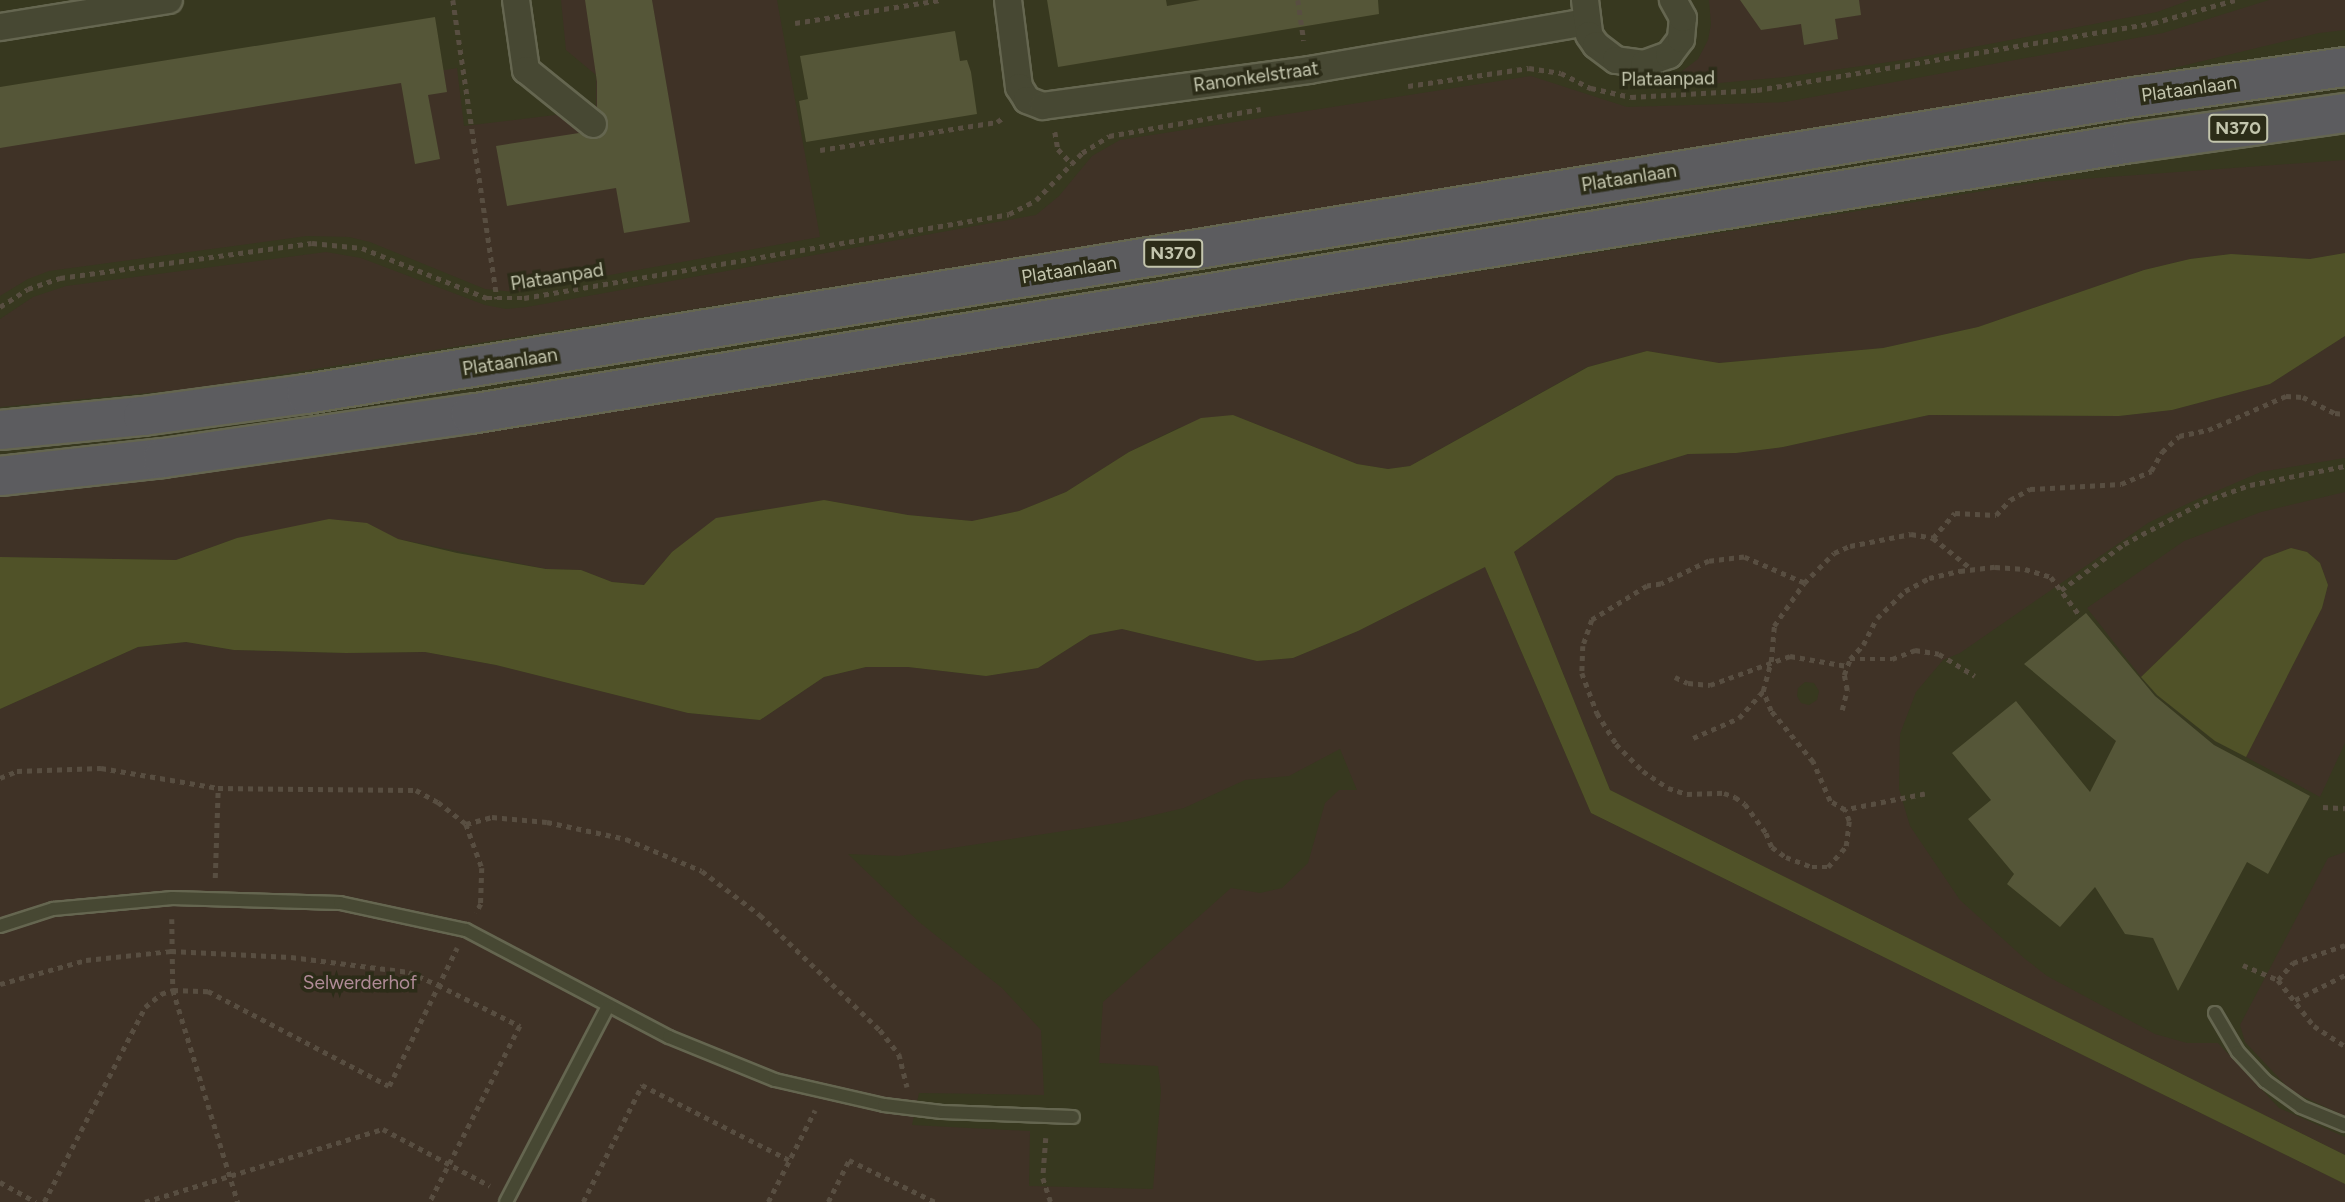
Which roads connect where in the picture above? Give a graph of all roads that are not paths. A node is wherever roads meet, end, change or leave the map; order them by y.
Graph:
1 (169, 0) edge
2 (516, 0) edge
3 (1008, 0) edge
4 (1673, 0) edge
5 (1586, 11) edge
6 (0, 27) edge
7 (2345, 67) edge
8 (2345, 113) edge
9 (593, 124) dead end
10 (0, 430) edge
11 (0, 476) edge
12 (0, 926) edge
13 (608, 1006) junction
14 (2215, 1013) dead end
15 (1073, 1117) dead end
16 (2345, 1125) edge
17 (508, 1199) edge

1 - 6 street
2 - 9 street
3 - 5 street, Ranonkelstraat
4 - 5 street
7 - 10 highway, Plataanlaan / N370
8 - 11 highway, N370
12 - 13 lane
13 - 15 lane
13 - 17 lane
14 - 16 lane

